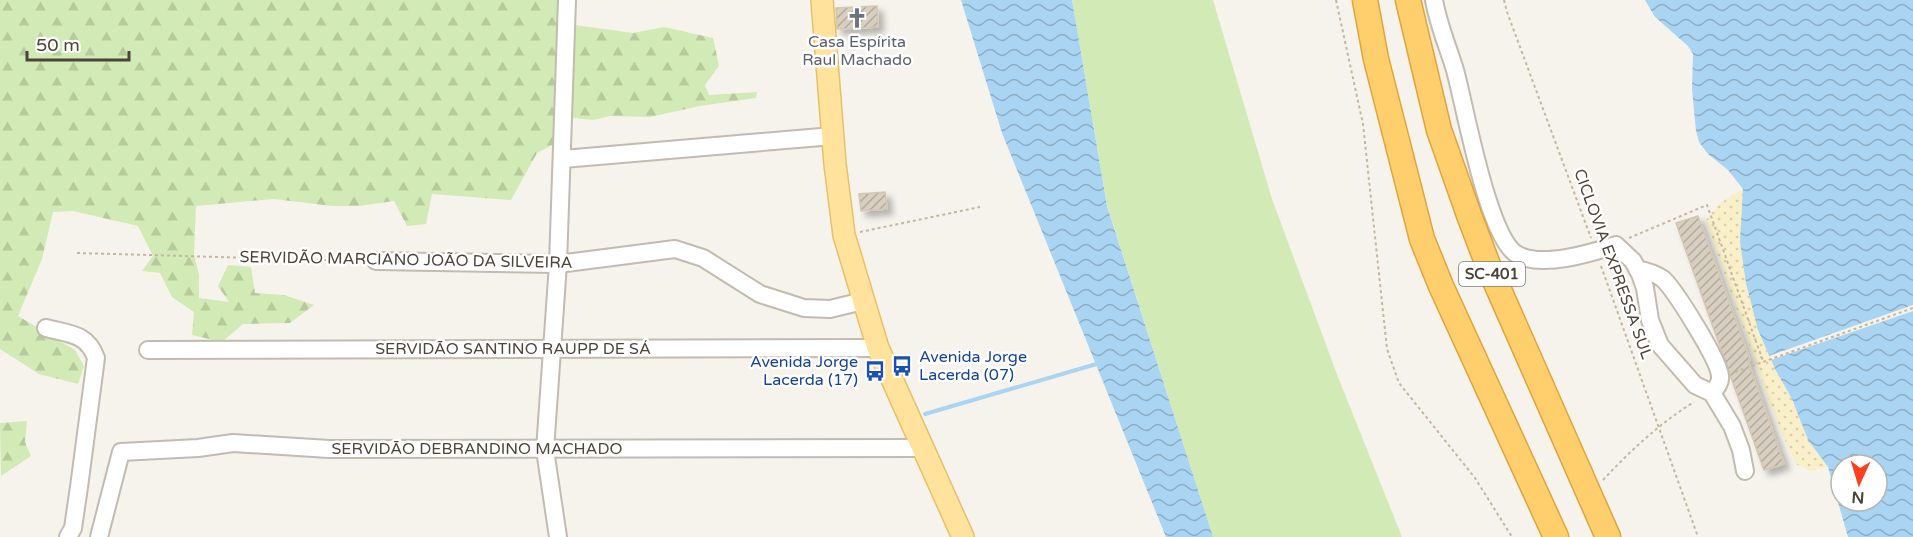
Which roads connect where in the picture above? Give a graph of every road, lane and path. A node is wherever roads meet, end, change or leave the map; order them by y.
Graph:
1 (567, 0) edge
2 (822, 0) edge
3 (1336, 0) edge
4 (1365, 0) edge
5 (1408, 0) edge
6 (1434, 0) edge
7 (1504, 0) edge
8 (833, 136) junction
9 (563, 159) junction
10 (980, 207) dead end
11 (844, 235) junction
12 (1616, 245) junction
13 (1596, 251) junction
14 (77, 254) dead end
15 (376, 261) joint
16 (558, 264) junction
17 (1637, 269) junction
18 (863, 301) junction
19 (1913, 308) edge
20 (46, 328) dead end
21 (878, 348) junction
22 (553, 349) junction
23 (148, 350) dead end
24 (1763, 361) junction
25 (1721, 377) junction
26 (1712, 393) junction
27 (1659, 428) junction
28 (922, 448) junction
29 (545, 450) junction
30 (1745, 471) dead end
31 (1592, 498) junction
32 (68, 537) edge
33 (99, 537) edge
34 (558, 537) edge
35 (963, 537) edge
36 (1512, 537) edge
37 (1556, 537) edge
38 (1608, 537) edge
39 (1698, 537) edge

1 - 9 lane
2 - 8 main road
3 - 36 path
4 - 37 highway, SC-401
5 - 31 highway, SC-401
6 - 13 lane
7 - 13 path, CICLOVIA EXPRESSA SUL
8 - 9 lane
8 - 11 main road
9 - 16 lane
10 - 11 path
11 - 18 main road
12 - 13 lane
12 - 17 lane
12 - 24 path
13 - 27 path, CICLOVIA EXPRESSA SUL
14 - 15 path, SERVIDÃO MARCIANO JOÃO DA SILVEIRA
15 - 16 lane, SERVIDÃO MARCIANO JOÃO DA SILVEIRA
16 - 18 lane, SERVIDÃO MARCIANO JOÃO DA SILVEIRA
16 - 22 lane
17 - 25 lane
17 - 26 lane
18 - 21 main road
19 - 24 path
20 - 32 lane
21 - 22 lane, SERVIDÃO SANTINO RAUPP DE SÁ
21 - 28 main road
22 - 23 lane, SERVIDÃO SANTINO RAUPP DE SÁ
22 - 29 lane
24 - 25 path
25 - 26 lane
26 - 27 path
26 - 30 lane
27 - 31 path
27 - 39 path, CICLOVIA EXPRESSA SUL
28 - 29 lane, SERVIDÃO DEBRANDINO MACHADO
28 - 35 main road
29 - 33 lane, SERVIDÃO DEBRANDINO MACHADO
29 - 34 lane
31 - 38 highway, SC-401

